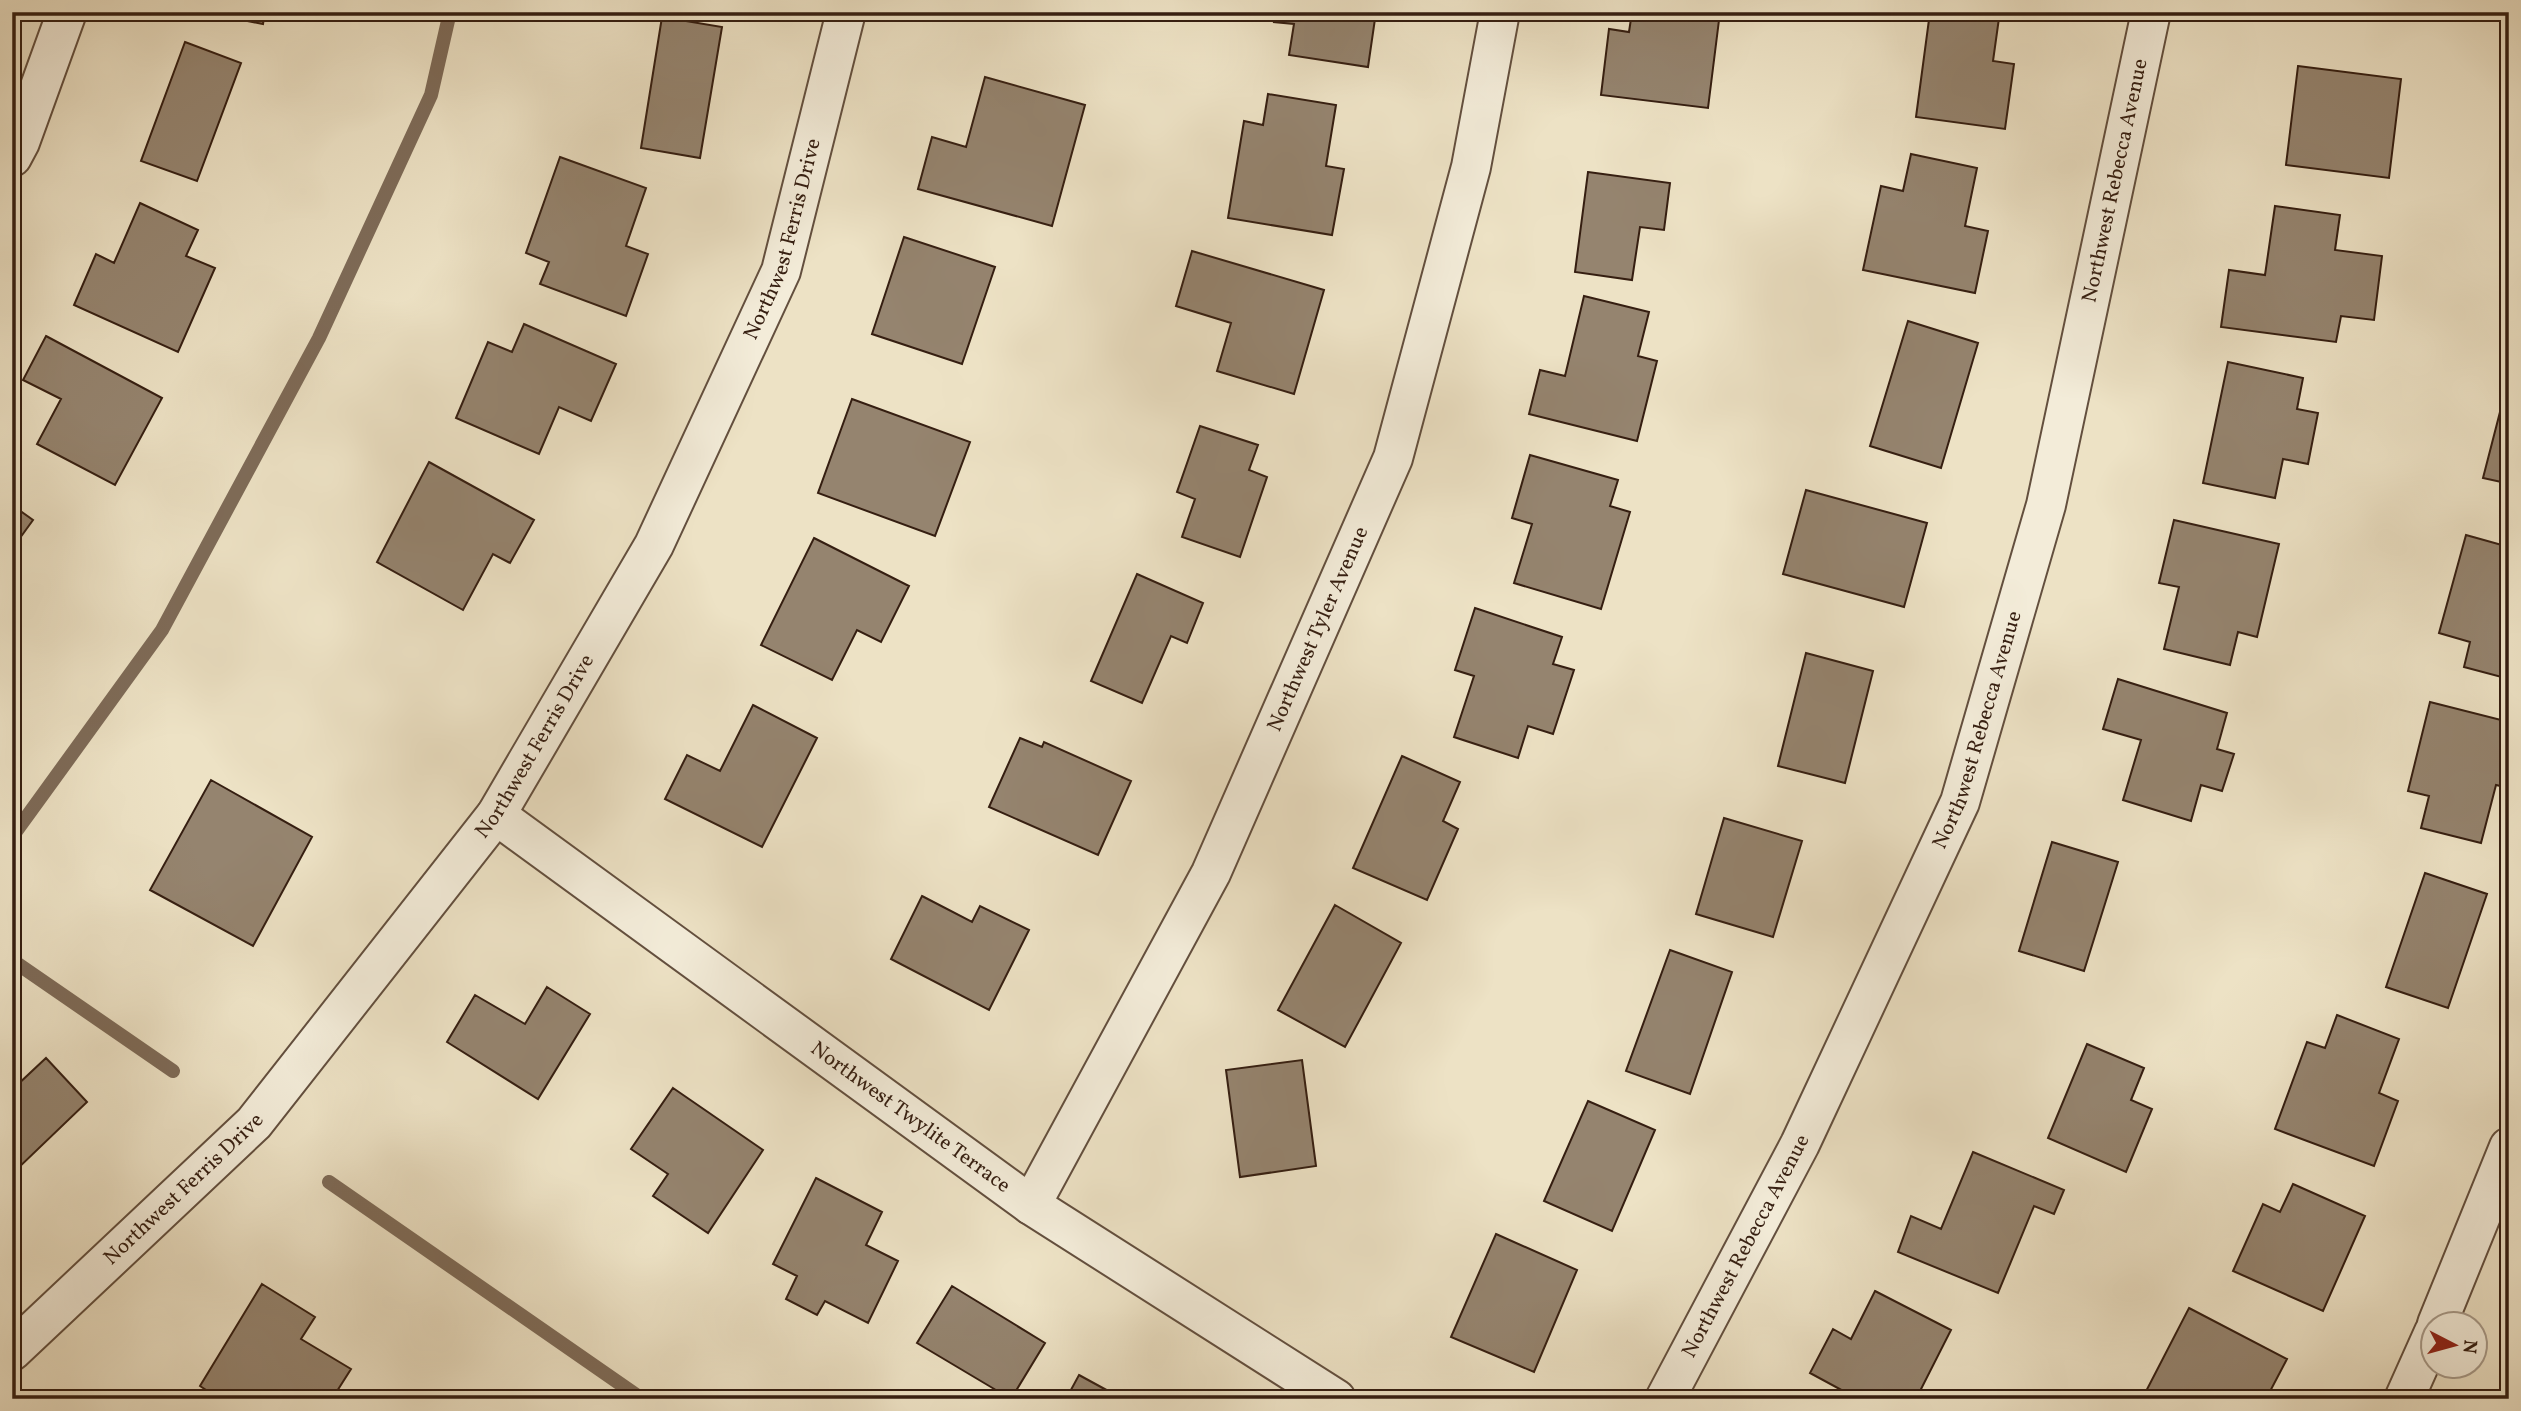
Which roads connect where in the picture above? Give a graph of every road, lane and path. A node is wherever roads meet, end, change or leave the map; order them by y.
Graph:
1 (67, 12) edge
2 (846, 12) edge
3 (1500, 12) edge
4 (2151, 12) edge
5 (15, 146) edge
6 (496, 815) junction
7 (2509, 1147) edge
8 (1031, 1205) junction
9 (2443, 1310) edge
10 (12, 1351) edge
11 (2420, 1371) edge
12 (2411, 1396) edge
13 (1336, 1399) edge
14 (1665, 1399) edge

1 - 5 street
2 - 6 street, Northwest Ferris Drive
3 - 8 street, Northwest Tyler Avenue
4 - 14 street, Northwest Rebecca Avenue
6 - 8 street, Northwest Twylite Terrace
6 - 10 street, Northwest Ferris Drive
7 - 9 street
8 - 13 street, Northwest Twylite Terrace
11 - 12 street

